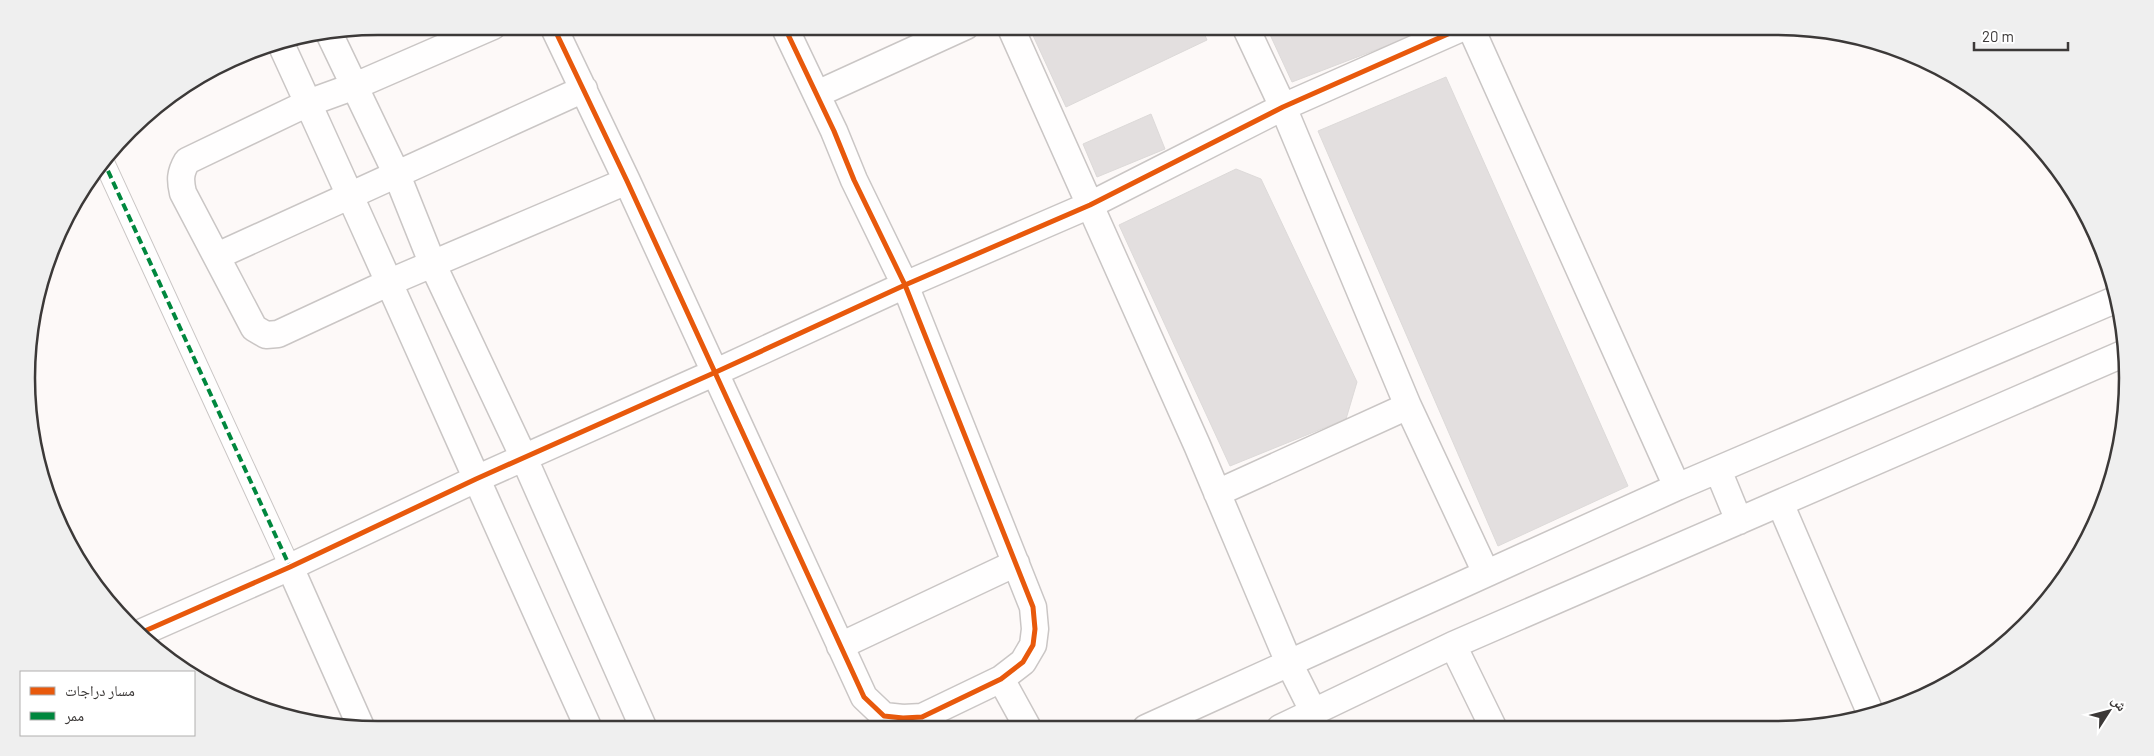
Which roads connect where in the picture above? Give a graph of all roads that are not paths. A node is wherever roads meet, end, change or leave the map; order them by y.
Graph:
1 (472, 35) edge
2 (557, 35) edge
3 (788, 35) edge
4 (946, 35) edge
5 (1014, 35) edge
6 (1249, 35) edge
7 (1446, 35) edge
8 (1474, 35) edge
9 (332, 38) edge
10 (283, 49) edge
11 (355, 86) junction
12 (584, 89) junction
13 (817, 94) junction
14 (308, 103) junction
15 (1283, 107) junction
16 (107, 168) edge
17 (397, 175) junction
18 (627, 181) junction
19 (351, 196) junction
20 (1090, 205) junction
21 (217, 256) junction
22 (433, 265) junction
23 (390, 282) junction
24 (905, 285) junction
25 (2110, 302) edge
26 (2118, 356) edge
27 (716, 372) junction
28 (1408, 406) junction
29 (524, 458) junction
30 (1718, 470) junction
31 (476, 479) junction
32 (1677, 487) junction
33 (1217, 494) junction
34 (1780, 504) junction
35 (1739, 521) junction
36 (1016, 563) junction
37 (290, 567) junction
38 (1486, 574) junction
39 (146, 631) edge
40 (1453, 645) junction
41 (840, 646) junction
42 (1289, 663) junction
43 (1001, 679) junction
44 (1868, 708) edge
45 (1314, 713) junction
46 (358, 720) edge
47 (585, 721) edge
48 (640, 721) edge
49 (1024, 721) edge
50 (1161, 721) edge
51 (1296, 721) edge
52 (1490, 721) edge

1 - 11 street
2 - 12 street
3 - 13 street
4 - 13 street
5 - 20 street
6 - 15 street
7 - 15 street
8 - 32 street
9 - 11 street
10 - 14 street
11 - 14 street
11 - 17 street
12 - 17 street
12 - 18 street
13 - 24 street
14 - 19 street
14 - 21 street
15 - 20 street
15 - 28 street
16 - 37 street
17 - 19 street
17 - 22 street
18 - 22 street
18 - 27 street
19 - 21 street
19 - 23 street
20 - 24 street
20 - 33 street
21 - 23 street
22 - 23 street
22 - 29 street
23 - 31 street
24 - 27 street
24 - 36 street
25 - 30 street
26 - 34 street
27 - 29 street
27 - 41 street
28 - 33 street
28 - 38 street
29 - 31 street
29 - 48 street
30 - 32 street
30 - 35 street
31 - 37 street
31 - 47 street
32 - 38 street
33 - 42 street
34 - 35 street
34 - 44 street
35 - 40 street
36 - 41 street
36 - 43 street
37 - 39 street
37 - 46 street
38 - 42 street
40 - 45 street
40 - 52 street
41 - 43 street
42 - 45 street
42 - 50 street
43 - 49 street
45 - 51 street

